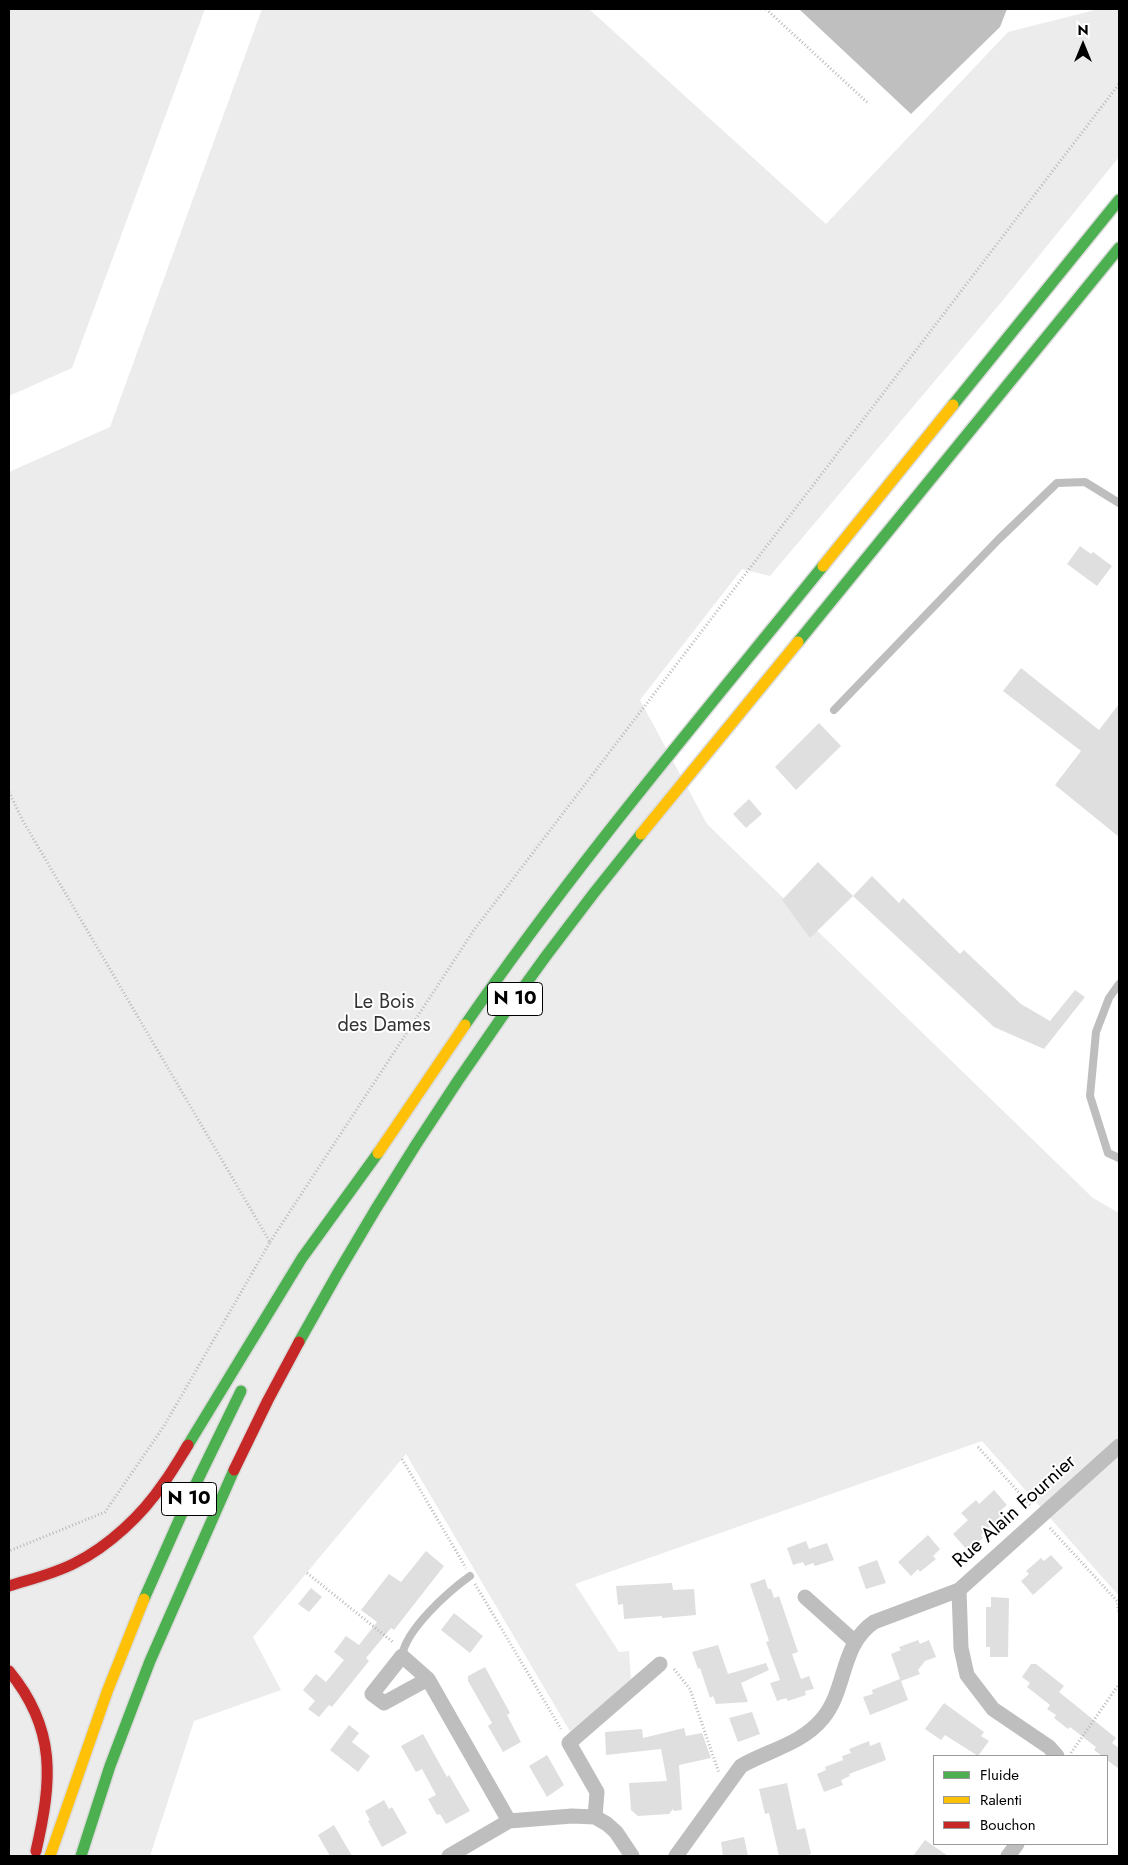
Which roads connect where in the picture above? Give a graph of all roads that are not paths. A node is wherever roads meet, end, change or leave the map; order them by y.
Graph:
1 (1119, 200) edge
2 (1119, 248) edge
3 (1119, 503) edge
4 (834, 710) dead end
5 (1119, 984) edge
6 (1119, 1158) edge
7 (372, 1162) junction
8 (281, 1315) dead end
9 (246, 1382) dead end
10 (1119, 1446) edge
11 (228, 1484) junction
12 (470, 1576) road end
13 (9, 1586) edge
14 (959, 1590) junction
15 (805, 1597) dead end
16 (854, 1641) junction
17 (402, 1653) junction
18 (164, 1657) dead end
19 (660, 1664) road end
20 (9, 1671) edge
21 (428, 1678) junction
22 (1056, 1755) edge
23 (595, 1817) junction
24 (509, 1821) junction
25 (1015, 1845) edge
26 (34, 1856) edge
27 (50, 1856) edge
28 (81, 1856) edge
29 (448, 1856) edge
30 (632, 1856) edge
31 (676, 1856) edge
32 (1008, 1856) edge

1 - 7 highway, N 10
2 - 11 highway, N 10
3 - 4 lane
5 - 6 lane
7 - 8 highway, N 10
7 - 13 highway
9 - 27 highway, N 10
10 - 14 street, Rue Alain Fournier
11 - 18 highway
11 - 28 highway, N 10
12 - 17 lane
14 - 16 street
14 - 22 street, Rue Alain Fournier
15 - 16 street
16 - 31 street
17 - 21 street
17 - 21 street
19 - 23 street
20 - 26 highway
21 - 24 street
23 - 24 street
23 - 30 street
24 - 29 street
25 - 32 street

